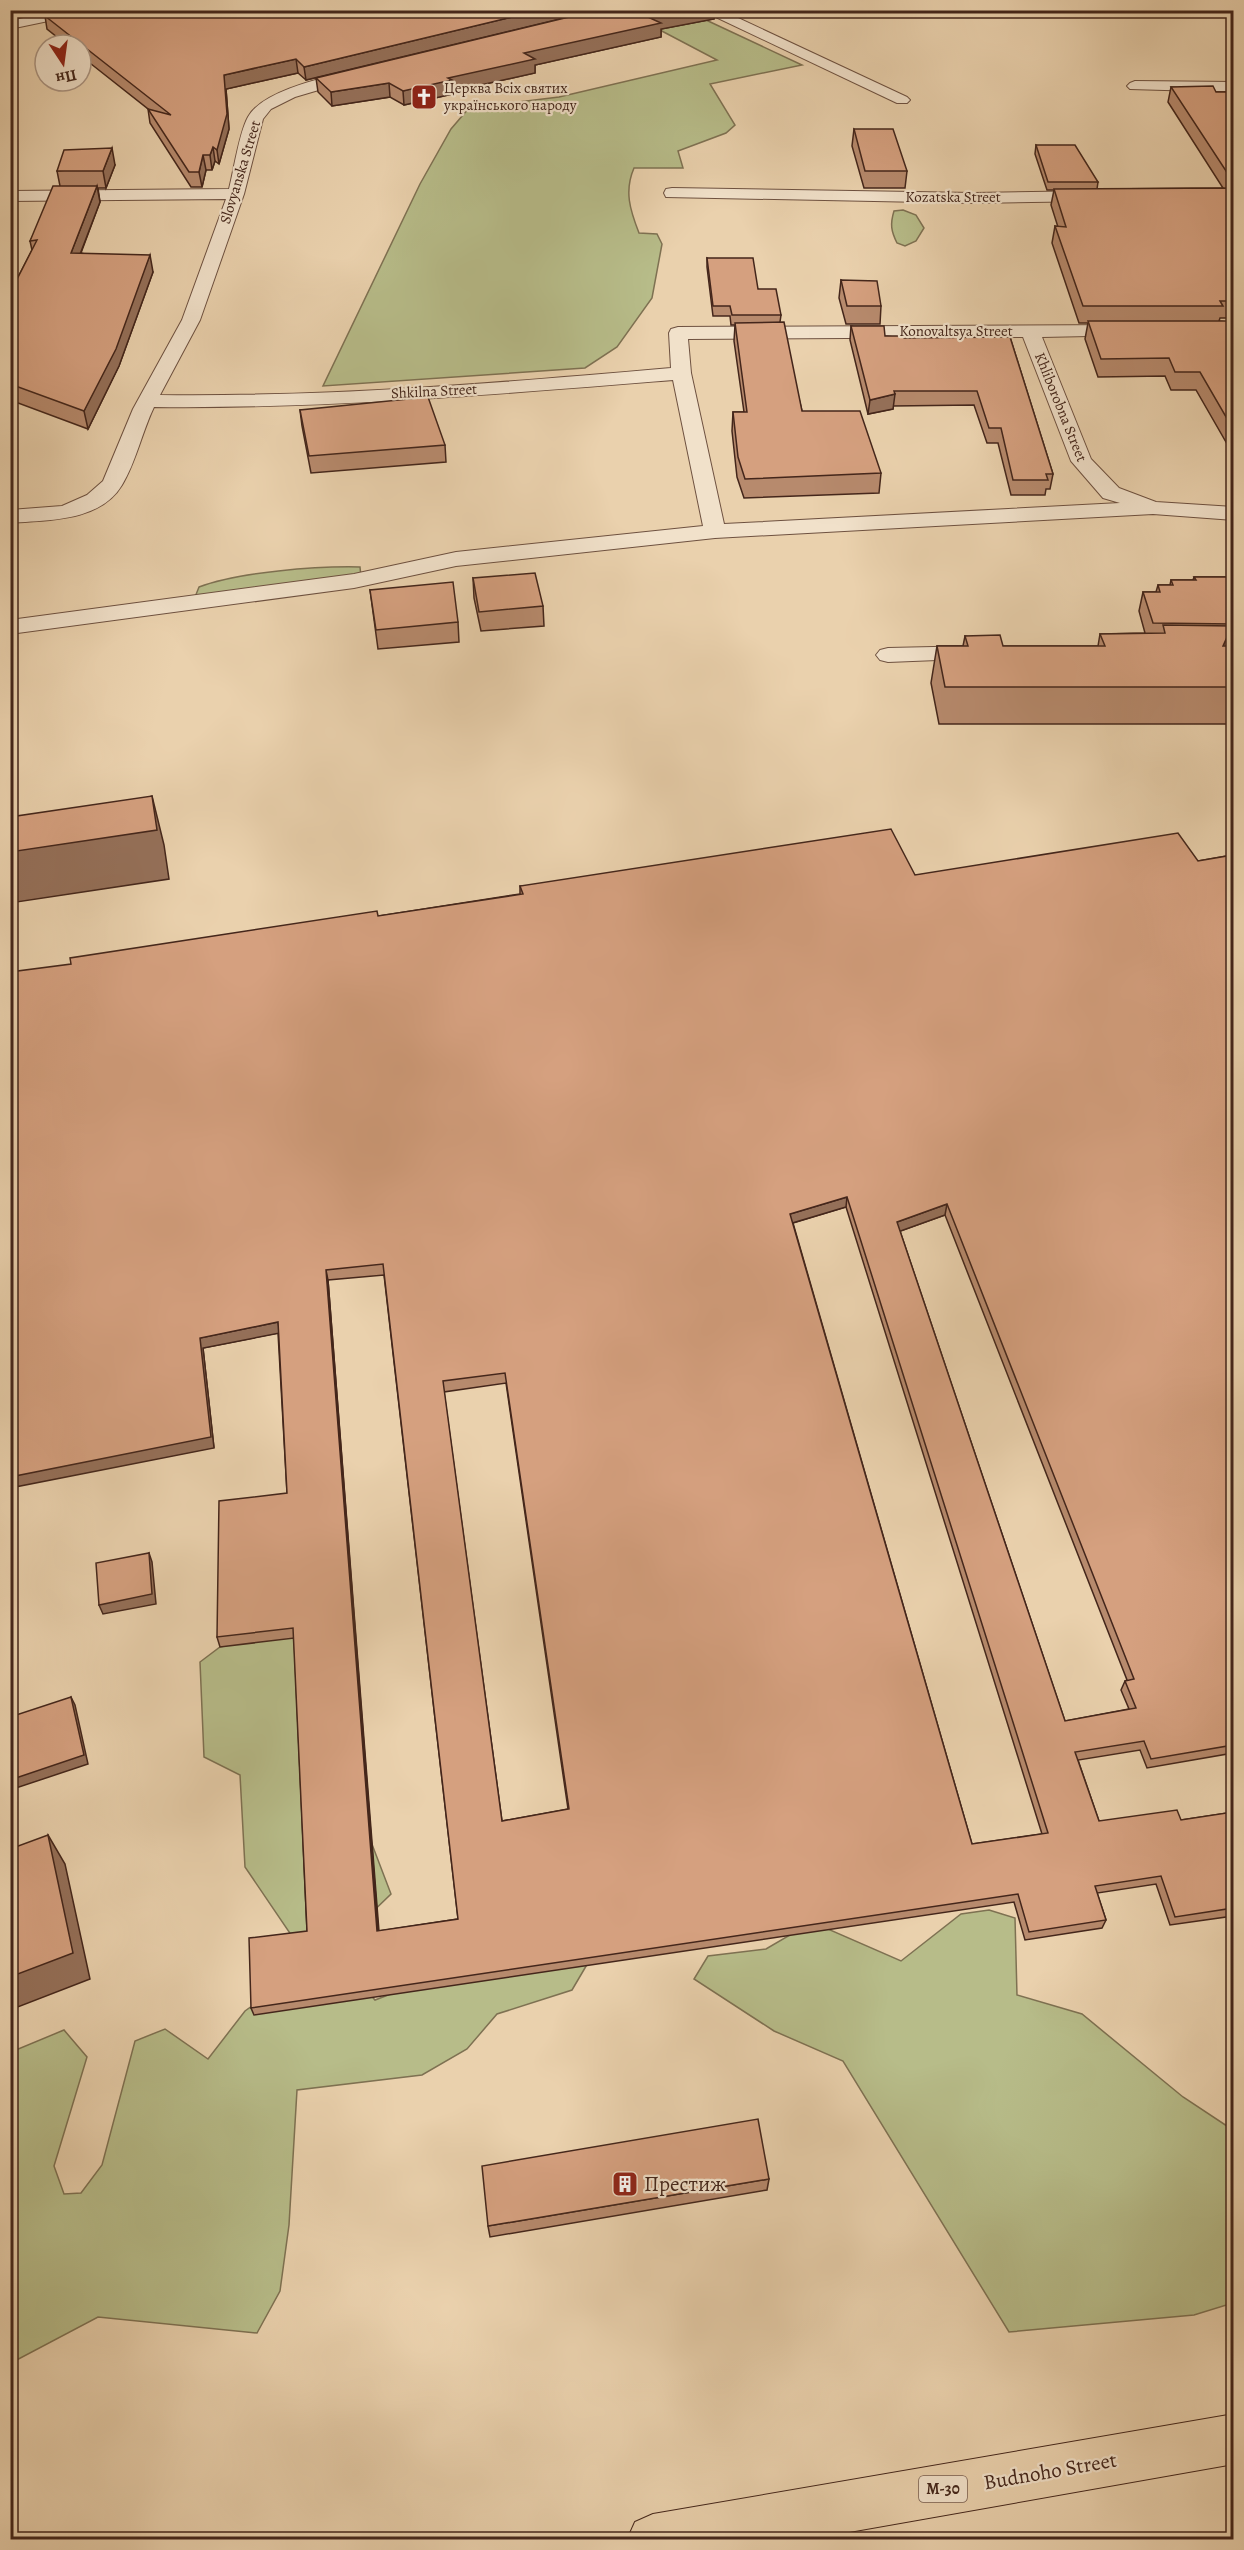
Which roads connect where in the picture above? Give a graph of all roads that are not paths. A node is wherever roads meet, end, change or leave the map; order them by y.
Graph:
1 (82, 10) edge
2 (708, 10) edge
3 (10, 25) edge
4 (376, 70) edge
5 (1135, 86) dead end
6 (1233, 87) edge
7 (902, 100) dead end
8 (672, 193) dead end
9 (236, 194) junction
10 (10, 196) edge
11 (1110, 196) edge
12 (1030, 330) junction
13 (1150, 331) edge
14 (681, 373) junction
15 (148, 401) junction
16 (1153, 508) junction
17 (1233, 514) edge
18 (10, 517) edge
19 (715, 531) junction
20 (10, 627) edge
21 (1002, 653) edge
22 (888, 655) dead end
23 (1233, 2439) edge
24 (653, 2540) edge

1 - 3 street
2 - 7 street
4 - 9 street, Slovyanska Street
5 - 6 street
8 - 11 street, Kozatska Street
9 - 10 street
9 - 15 street, Slovyanska Street
12 - 13 street, Konovaltsya Street
12 - 14 street, Konovaltsya Street
12 - 16 street, Khliborobna Street
14 - 15 street, Shkilna Street
14 - 19 street
15 - 18 street, Slovyanska Street
16 - 17 street, Khliborobna Street
16 - 19 street
19 - 20 street
21 - 22 street
23 - 24 highway, Budnoho Street / М-30

